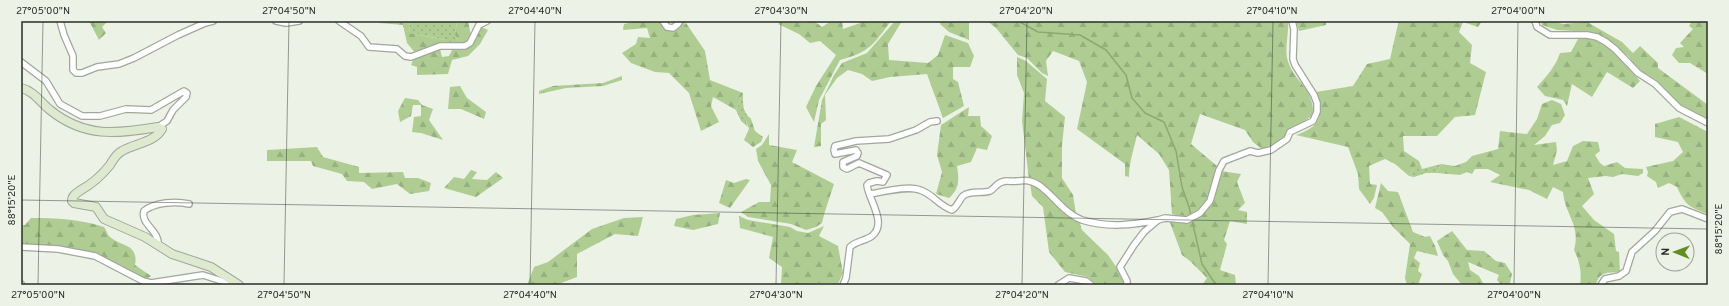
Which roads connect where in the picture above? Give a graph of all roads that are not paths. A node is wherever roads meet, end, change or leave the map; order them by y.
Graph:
1 (60, 21) edge
2 (213, 21) edge
3 (276, 21) edge
4 (299, 21) edge
5 (339, 21) edge
6 (487, 21) edge
7 (663, 21) edge
8 (680, 21) edge
9 (1292, 21) edge
10 (1535, 21) edge
11 (21, 62) edge
12 (21, 88) edge
13 (937, 122) dead end
14 (1708, 123) edge
15 (158, 127) junction
16 (870, 194) junction
17 (189, 204) dead end
18 (1708, 219) edge
19 (1158, 220) junction
20 (158, 245) junction
21 (21, 247) edge
22 (160, 283) edge
23 (234, 285) edge
24 (239, 285) edge
25 (843, 285) edge
26 (1058, 285) edge
27 (1091, 285) edge
28 (1127, 285) edge
29 (1601, 285) edge

1 - 2 street
3 - 4 street
5 - 6 street
7 - 8 street
9 - 19 street
10 - 14 street
11 - 15 street
12 - 15 main road
13 - 16 street
15 - 20 main road
16 - 19 street
16 - 25 street
17 - 20 street
18 - 29 street
19 - 28 street
20 - 24 main road
21 - 22 street
22 - 23 street
26 - 27 street

